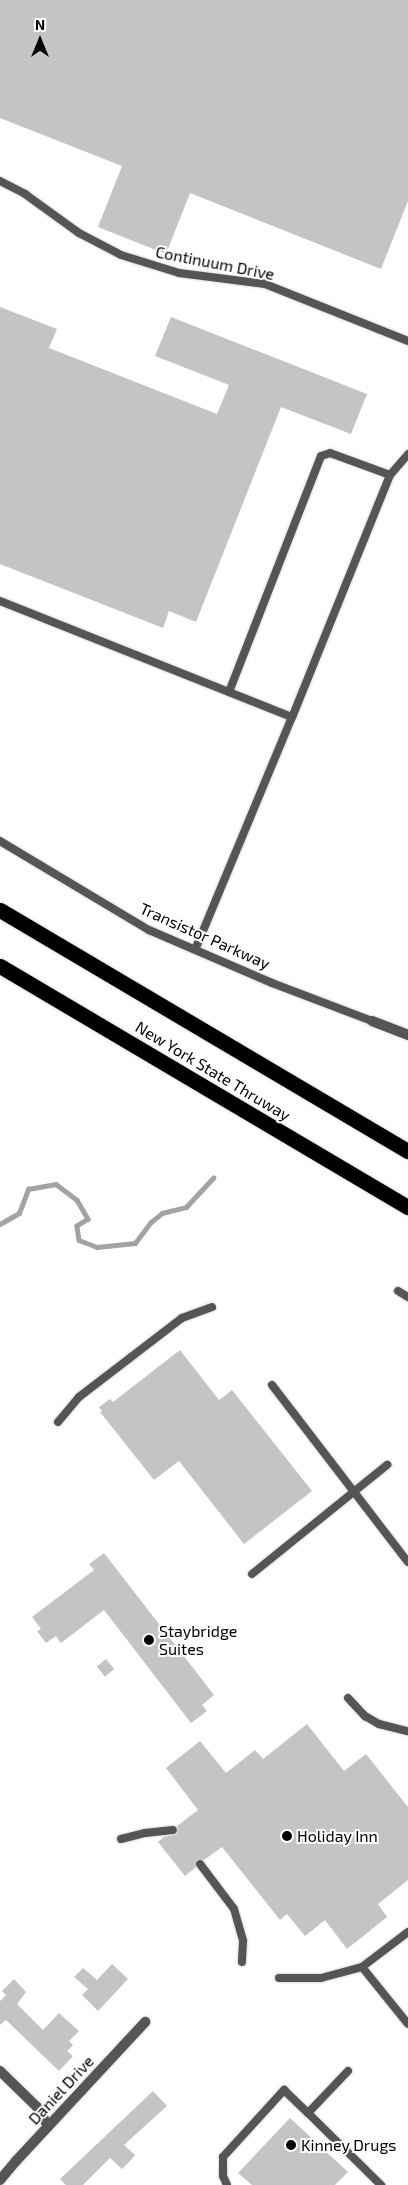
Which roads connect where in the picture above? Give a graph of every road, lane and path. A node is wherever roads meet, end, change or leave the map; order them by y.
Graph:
1 (0, 181) edge
2 (408, 341) edge
3 (408, 454) edge
4 (390, 475) junction
5 (0, 601) edge
6 (229, 692) junction
7 (292, 717) junction
8 (0, 841) edge
9 (0, 910) edge
10 (194, 950) junction
11 (0, 966) edge
12 (372, 1021) joint
13 (408, 1035) edge
14 (408, 1152) edge
15 (408, 1207) edge
16 (398, 1291) dead end
17 (408, 1297) edge
18 (212, 1308) dead end
19 (272, 1385) dead end
20 (58, 1422) dead end
21 (387, 1465) dead end
22 (354, 1491) junction
23 (408, 1562) edge
24 (252, 1574) dead end
25 (348, 1698) dead end
26 (408, 1731) edge
27 (173, 1830) dead end
28 (121, 1839) dead end
29 (200, 1864) dead end
30 (408, 1932) edge
31 (242, 1962) dead end
32 (362, 1967) junction
33 (279, 1978) dead end
34 (145, 2022) dead end
35 (408, 2024) edge
36 (0, 2071) edge
37 (348, 2071) dead end
38 (308, 2113) junction
39 (48, 2126) junction
40 (0, 2180) edge
41 (377, 2184) edge
42 (227, 2185) edge

1 - 2 lane, Continuum Drive
3 - 4 lane
4 - 6 lane
4 - 7 lane
5 - 6 lane
6 - 7 lane
7 - 10 lane
8 - 10 lane, Transistor Parkway
9 - 14 highway, New York State Thruway
10 - 12 lane, Transistor Parkway
11 - 15 highway, New York State Thruway
12 - 13 street, Transistor Parkway
16 - 17 lane
18 - 20 lane
19 - 22 lane
21 - 22 lane
22 - 23 lane
22 - 24 lane
25 - 26 lane
27 - 28 lane
29 - 31 lane
30 - 32 lane
32 - 33 lane
32 - 35 lane
34 - 39 street, Daniel Drive
36 - 39 street
37 - 38 lane
38 - 41 lane
38 - 42 lane
39 - 40 street, Daniel Drive

